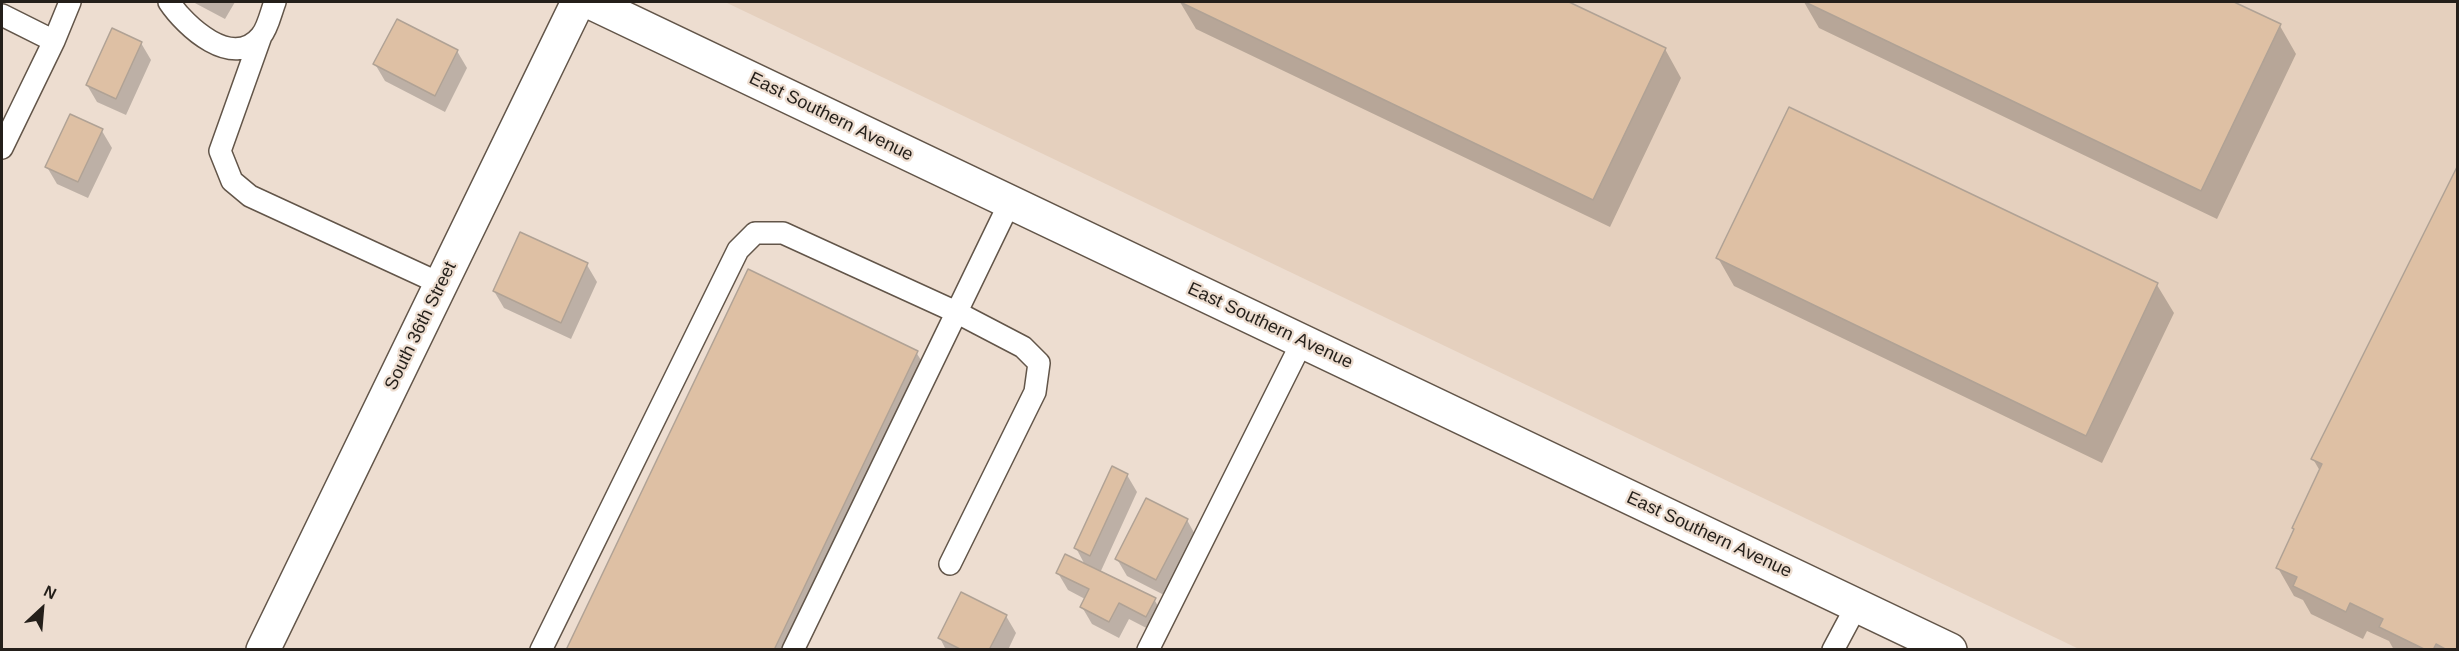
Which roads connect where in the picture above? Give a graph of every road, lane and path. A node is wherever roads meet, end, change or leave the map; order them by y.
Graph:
1 (70, 2) edge
2 (169, 2) edge
3 (275, 2) edge
4 (578, 2) edge
5 (590, 2) edge
6 (2, 15) edge
7 (261, 36) junction
8 (54, 41) junction
9 (2, 148) edge
10 (1010, 202) junction
11 (441, 284) junction
12 (956, 312) junction
13 (1302, 342) junction
14 (950, 564) dead end
15 (1857, 605) junction
16 (263, 650) edge
17 (541, 650) edge
18 (793, 650) edge
19 (1148, 650) edge
20 (1833, 650) edge
21 (1950, 650) edge

1 - 8 lane
2 - 7 lane
3 - 7 lane
4 - 11 main road, South 36th Street
5 - 10 main road, East Southern Avenue
6 - 8 lane
7 - 11 lane
8 - 9 lane
10 - 12 lane
10 - 13 main road, East Southern Avenue
11 - 16 main road, South 36th Street
12 - 14 lane
12 - 17 lane
12 - 18 lane
13 - 15 main road, East Southern Avenue
13 - 19 lane
15 - 20 lane
15 - 21 main road, East Southern Avenue

